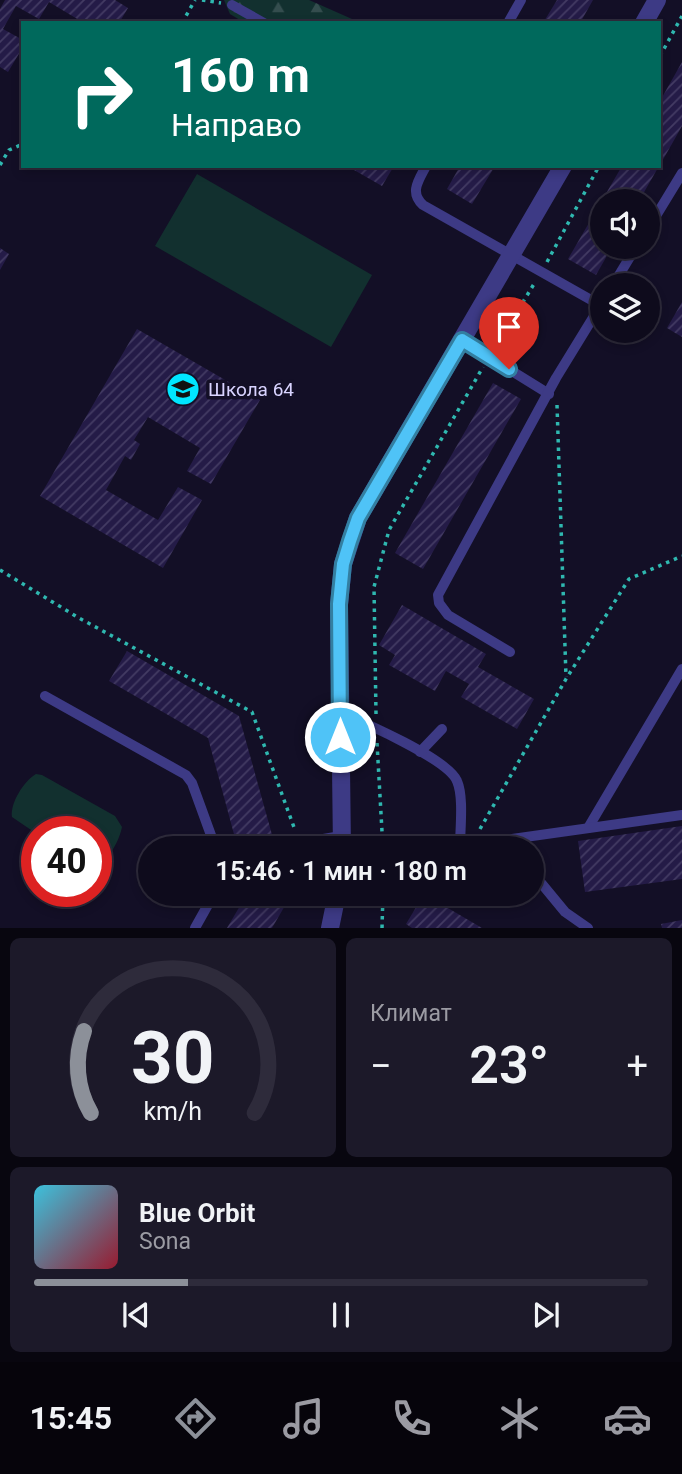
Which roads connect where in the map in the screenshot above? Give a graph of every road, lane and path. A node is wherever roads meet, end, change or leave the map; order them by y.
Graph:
1 (195, 0) edge
2 (521, 0) edge
3 (657, 0) edge
4 (232, 5) dead end
5 (682, 16) edge
6 (183, 21) edge
7 (260, 21) edge
8 (509, 21) edge
9 (645, 21) edge
10 (661, 54) edge
11 (21, 145) edge
12 (0, 165) edge
13 (425, 168) edge
14 (562, 168) edge
15 (598, 168) edge
16 (682, 173) edge
17 (660, 209) edge
18 (510, 255) junction
19 (541, 272) junction
20 (590, 298) edge
21 (590, 322) edge
22 (462, 340) junction
23 (489, 357) junction
24 (556, 378) junction
25 (549, 394) junction
26 (682, 556) edge
27 (0, 570) edge
28 (509, 652) dead end
29 (682, 669) edge
30 (566, 679) junction
31 (45, 696) dead end
32 (340, 712) junction
33 (376, 727) junction
34 (442, 729) dead end
35 (420, 752) junction
36 (682, 815) edge
37 (588, 828) junction
38 (211, 836) edge
39 (297, 836) edge
40 (341, 836) edge
41 (382, 836) edge
42 (464, 836) edge
43 (471, 836) edge
44 (544, 837) edge
45 (544, 887) edge
46 (207, 906) edge
47 (335, 906) edge
48 (383, 906) edge
49 (195, 928) edge
50 (330, 928) edge
51 (382, 928) edge
52 (588, 928) edge

1 - 6 path
2 - 8 lane
3 - 9 street
4 - 7 lane
5 - 10 path
11 - 12 path
13 - 18 lane
14 - 18 street
15 - 19 path
16 - 17 lane
18 - 19 lane
18 - 22 street
19 - 20 lane
19 - 23 path
21 - 24 lane
22 - 23 lane
22 - 32 street
23 - 25 lane
23 - 33 path
24 - 25 lane
24 - 30 path
25 - 28 lane
26 - 30 path
27 - 39 path
29 - 37 lane
30 - 43 path
31 - 38 lane
32 - 33 lane
32 - 40 street
33 - 35 lane
33 - 41 path
34 - 35 lane
35 - 42 lane
36 - 37 lane
37 - 44 lane
45 - 52 lane
46 - 49 lane
47 - 50 street
48 - 51 path

